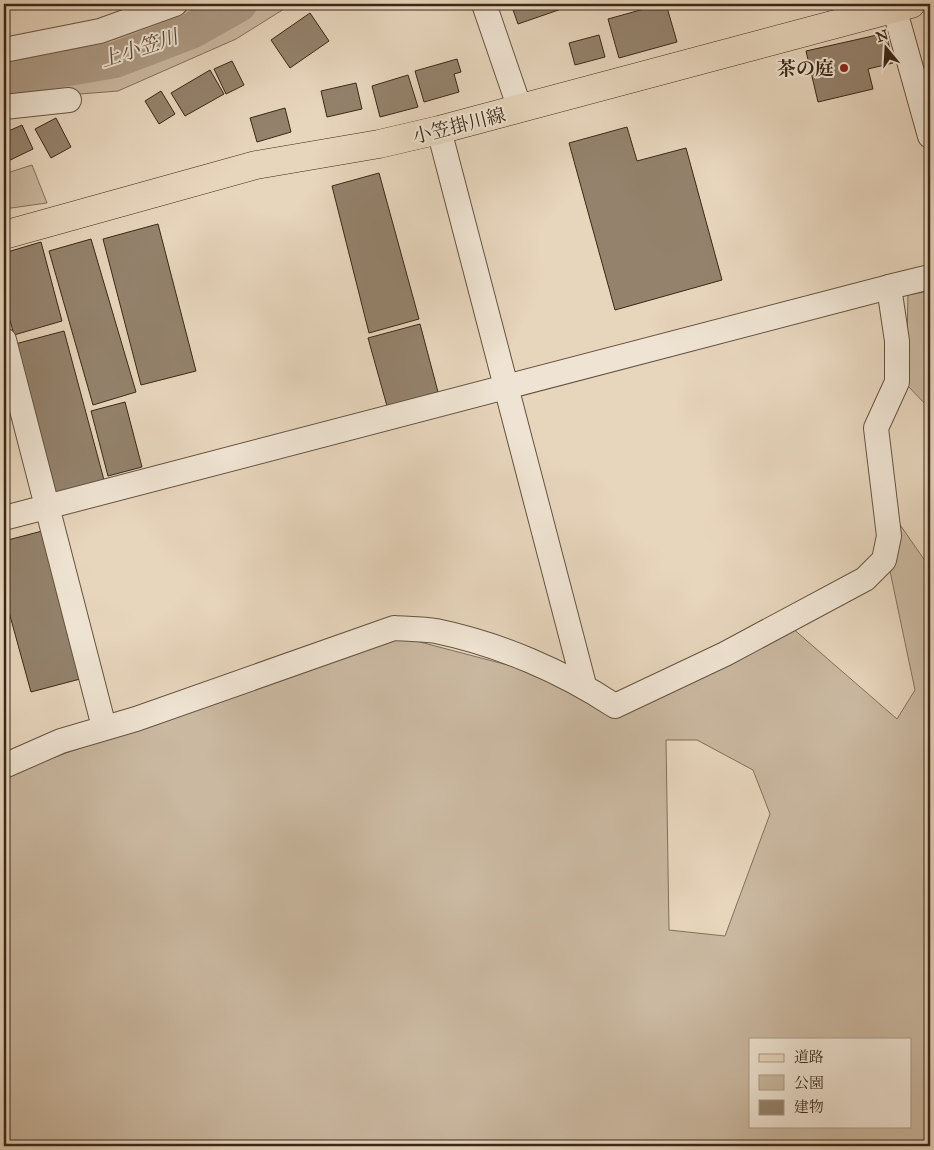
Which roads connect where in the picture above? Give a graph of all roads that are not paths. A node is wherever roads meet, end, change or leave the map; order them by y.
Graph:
1 (175, 4) edge
2 (484, 4) edge
3 (900, 5) edge
4 (4, 50) edge
5 (68, 100) dead end
6 (4, 107) edge
7 (520, 109) junction
8 (439, 130) junction
9 (930, 136) edge
10 (4, 234) edge
11 (930, 277) edge
12 (889, 287) junction
13 (4, 340) edge
14 (510, 396) junction
15 (49, 512) junction
16 (4, 518) edge
17 (584, 685) junction
18 (104, 727) junction
19 (4, 766) edge

1 - 4 street
2 - 7 street
3 - 7 main road, 小笠掛川線
3 - 9 street
5 - 6 street
7 - 8 main road, 小笠掛川線
8 - 10 main road, 小笠掛川線
8 - 14 street
11 - 12 street
12 - 14 street
12 - 17 street
13 - 15 street
14 - 15 street
14 - 17 street
15 - 16 street
15 - 18 street
17 - 18 street
18 - 19 street

